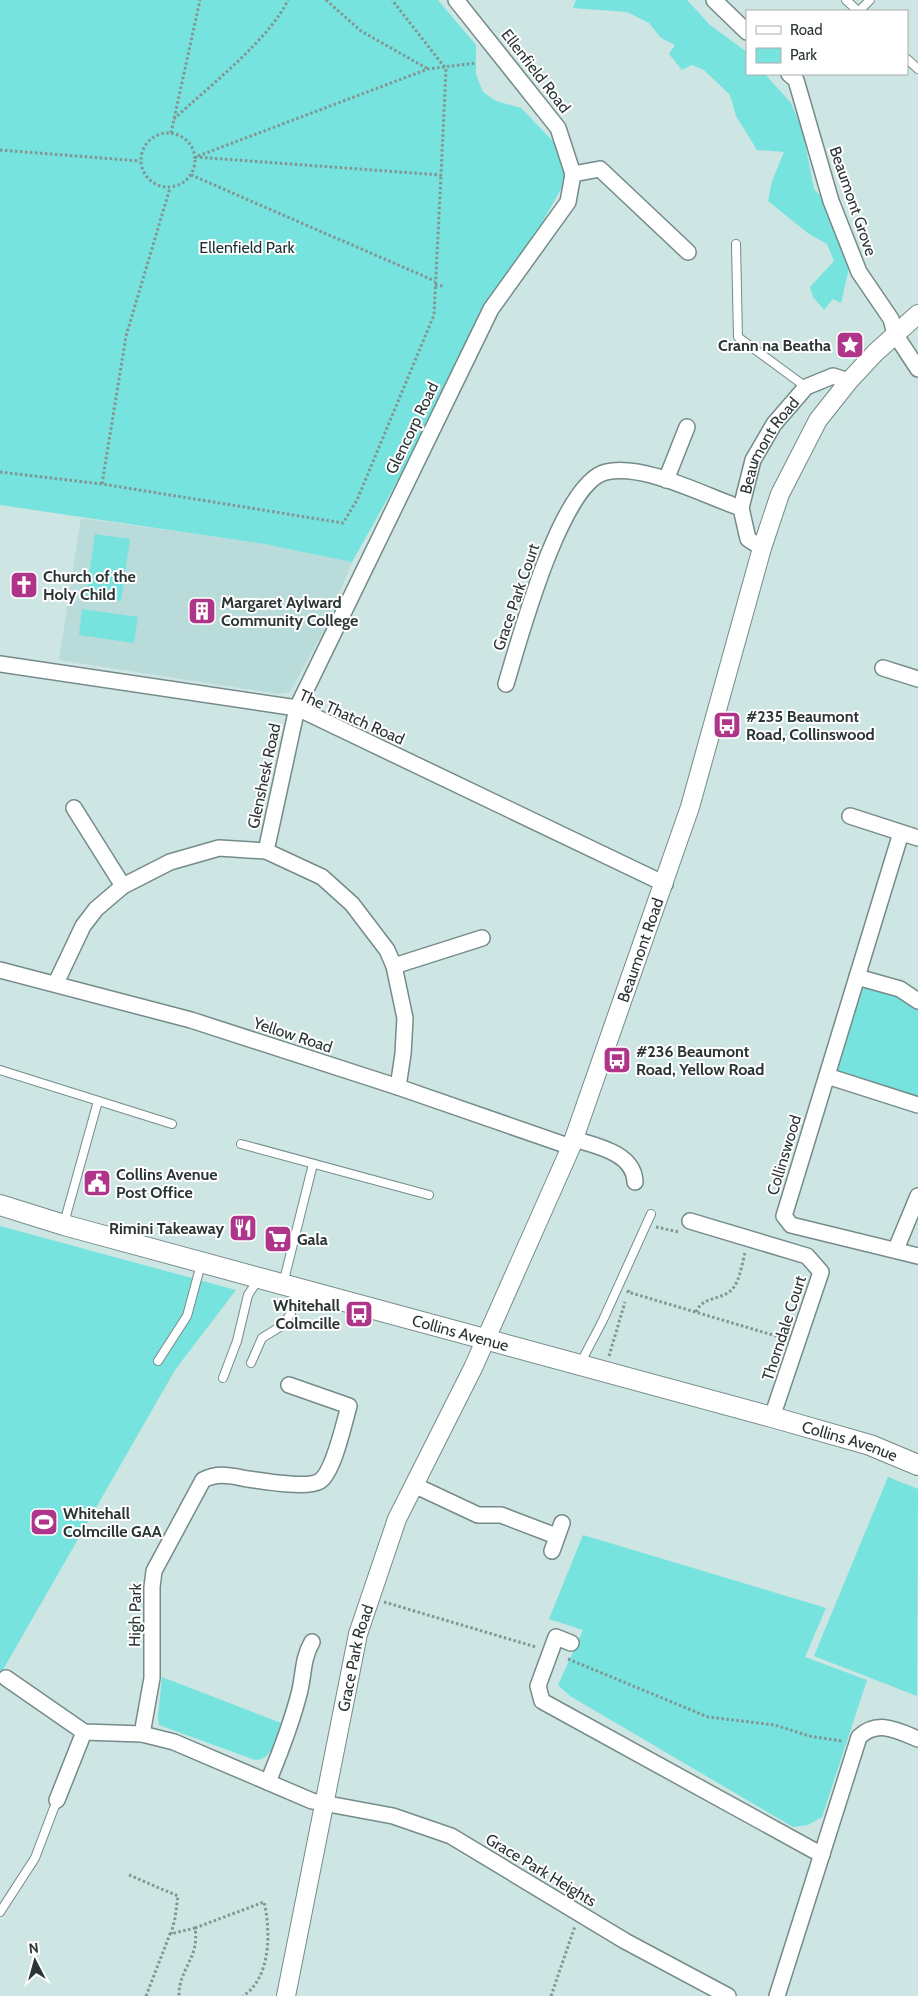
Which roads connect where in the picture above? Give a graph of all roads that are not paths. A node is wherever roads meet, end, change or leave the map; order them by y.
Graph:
1 (456, 0) edge
2 (714, 0) edge
3 (846, 0) edge
4 (870, 0) edge
5 (857, 10) edge
6 (859, 10) edge
7 (746, 31) edge
8 (908, 60) edge
9 (918, 70) edge
10 (791, 75) edge
11 (573, 174) junction
12 (736, 244) dead end
13 (688, 252) dead end
14 (918, 314) edge
15 (894, 334) junction
16 (918, 369) edge
17 (849, 381) junction
18 (806, 387) junction
19 (687, 427) dead end
20 (666, 480) junction
21 (741, 508) junction
22 (762, 548) junction
23 (0, 664) edge
24 (883, 668) dead end
25 (918, 679) edge
26 (506, 684) dead end
27 (296, 708) junction
28 (74, 808) dead end
29 (850, 816) dead end
30 (901, 833) junction
31 (918, 838) edge
32 (266, 850) junction
33 (664, 884) junction
34 (123, 886) junction
35 (482, 938) dead end
36 (394, 966) junction
37 (0, 970) edge
38 (857, 977) junction
39 (56, 984) junction
40 (918, 1000) edge
41 (0, 1070) edge
42 (827, 1076) junction
43 (398, 1087) junction
44 (98, 1101) junction
45 (918, 1105) edge
46 (172, 1124) dead end
47 (573, 1143) junction
48 (241, 1144) dead end
49 (313, 1164) junction
50 (635, 1182) dead end
51 (429, 1195) dead end
52 (918, 1196) edge
53 (0, 1205) edge
54 (651, 1214) dead end
55 (64, 1225) junction
56 (688, 1228) road end
57 (896, 1249) junction
58 (918, 1256) edge
59 (202, 1262) junction
60 (259, 1279) junction
61 (290, 1286) junction
62 (486, 1340) junction
63 (158, 1361) dead end
64 (251, 1363) dead end
65 (580, 1364) junction
66 (223, 1378) dead end
67 (290, 1385) dead end
68 (772, 1417) junction
69 (918, 1465) edge
70 (414, 1486) junction
71 (557, 1537) dead end
72 (312, 1642) dead end
73 (571, 1642) dead end
74 (6, 1678) dead end
75 (84, 1732) junction
76 (142, 1734) junction
77 (918, 1739) edge
78 (268, 1782) junction
79 (57, 1800) joint
80 (325, 1805) junction
81 (822, 1855) junction
82 (0, 1912) edge
83 (286, 1996) edge
84 (728, 1996) edge
85 (777, 1996) edge

1 - 11 street, Ellenfield Road
2 - 7 street
3 - 5 lane
4 - 6 lane
8 - 9 lane
10 - 15 street, Beaumont Grove
11 - 13 street
11 - 27 street, Glencorp Road
12 - 18 lane
14 - 15 street, Beaumont Road
15 - 16 street, Beaumont Grove
15 - 17 street, Beaumont Road
17 - 18 street, Beaumont Road
17 - 22 street, Beaumont Road
18 - 21 street, Beaumont Road
19 - 20 street
20 - 21 street, Grace Park Court
20 - 26 street, Grace Park Court
21 - 22 street, Beaumont Road
22 - 33 street, Beaumont Road
23 - 27 street, The Thatch Road
24 - 25 street
27 - 32 street, Glenshesk Road
27 - 33 street, The Thatch Road
28 - 34 street
29 - 30 street
30 - 31 street
30 - 38 street, Collinswood
32 - 34 street, Glenshesk Road
32 - 36 street, Glenshesk Road
33 - 47 street, Beaumont Road
34 - 39 street, Glenshesk Road
35 - 36 street
36 - 43 street, Glenshesk Road
37 - 39 street, Yellow Road
38 - 40 street
38 - 42 street, Collinswood
39 - 43 street, Yellow Road
41 - 44 lane
42 - 45 street
42 - 57 street, Collinswood
43 - 47 street, Yellow Road
44 - 46 lane
44 - 55 lane
47 - 50 street, Yellow Road
47 - 62 street, Beaumont Road
48 - 49 lane
49 - 51 lane
49 - 61 lane
52 - 57 street
53 - 55 main road, Collins Avenue
54 - 65 lane
55 - 59 main road, Collins Avenue
56 - 68 street, Thorndale Court
57 - 58 street, Collinswood
59 - 60 main road, Collins Avenue
59 - 63 lane
60 - 61 main road, Collins Avenue
60 - 66 lane
61 - 62 main road, Collins Avenue
61 - 64 lane
62 - 65 main road, Collins Avenue
62 - 70 street, Grace Park Road
65 - 68 main road, Collins Avenue
67 - 76 street, High Park
68 - 69 main road, Collins Avenue
70 - 71 street
70 - 80 street, Grace Park Road
72 - 78 street
73 - 81 street
74 - 75 street
75 - 76 street
75 - 79 street
76 - 78 street
77 - 81 street
78 - 80 street
79 - 82 lane
80 - 83 street, Grace Park Road
80 - 84 street, Grace Park Heights
81 - 85 street

